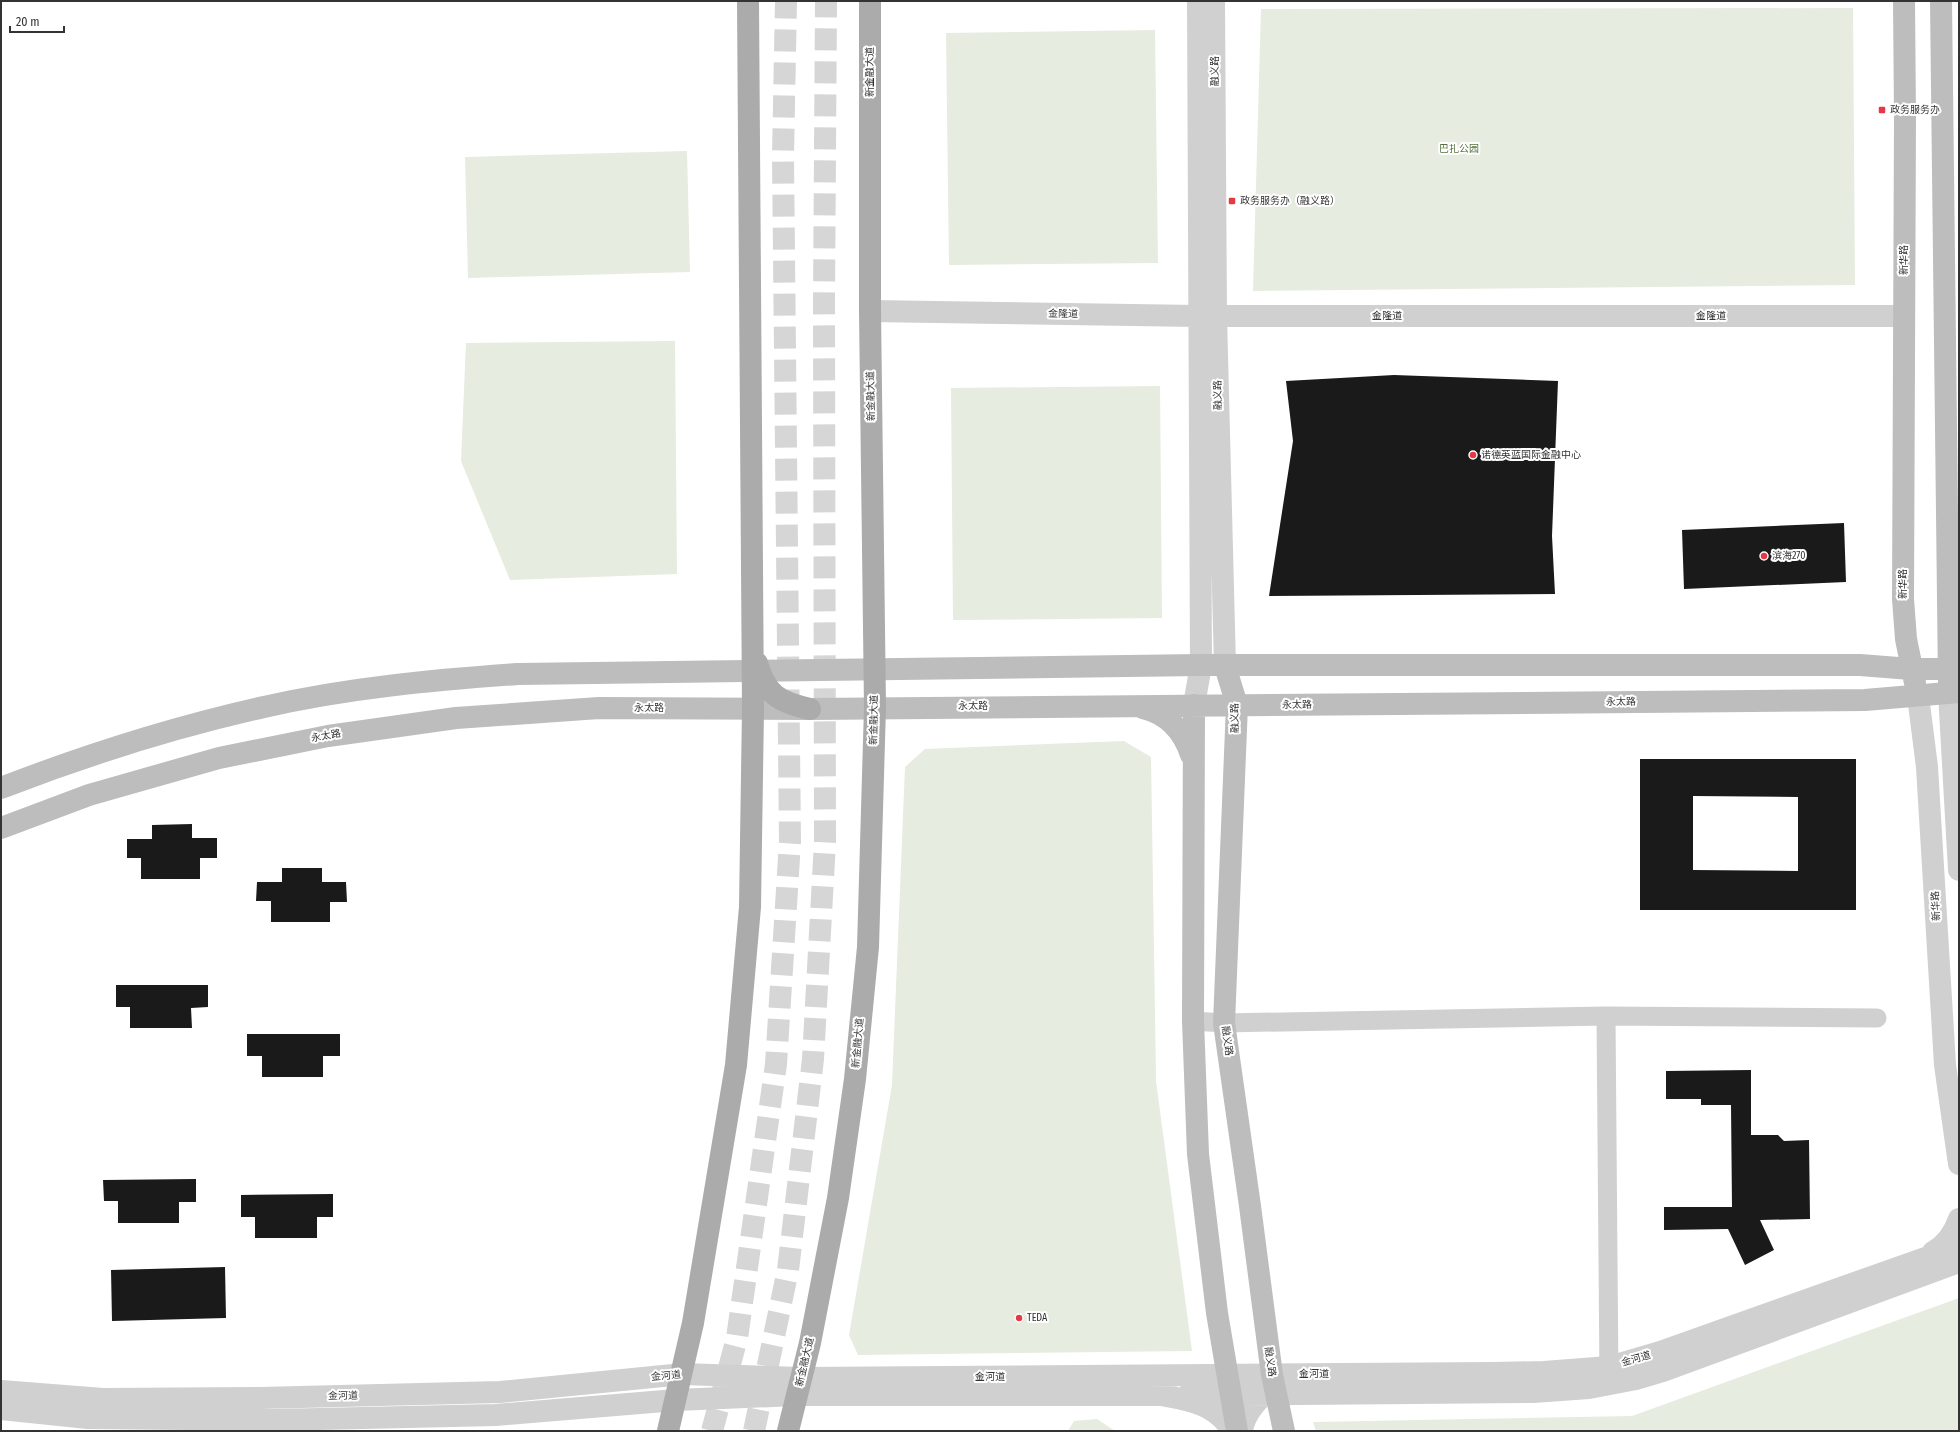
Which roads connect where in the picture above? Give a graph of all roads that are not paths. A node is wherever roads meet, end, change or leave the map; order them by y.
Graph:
1 (748, 1) edge
2 (870, 1) edge
3 (878, 1) edge
4 (1198, 1) edge
5 (1214, 1) edge
6 (1894, 1) edge
7 (1904, 1) edge
8 (1941, 1) edge
9 (869, 22) junction
10 (1904, 36) junction
11 (870, 311) junction
12 (1207, 316) junction
13 (1903, 316) junction
14 (1201, 665) junction
15 (1225, 666) junction
16 (874, 669) junction
17 (1911, 670) junction
18 (1954, 670) edge
19 (756, 672) junction
20 (1954, 693) edge
21 (1918, 696) junction
22 (1127, 705) junction
23 (1194, 705) junction
24 (1237, 705) junction
25 (875, 707) junction
26 (753, 709) junction
27 (810, 709) junction
28 (1195, 767) junction
29 (1, 788) edge
30 (1, 828) edge
31 (1959, 870) edge
32 (1606, 1016) junction
33 (1877, 1018) dead end
34 (1193, 1021) junction
35 (1224, 1023) junction
36 (1959, 1164) edge
37 (1959, 1219) edge
38 (1959, 1246) edge
39 (1921, 1258) junction
40 (1959, 1262) edge
41 (683, 1374) junction
42 (1609, 1376) junction
43 (1228, 1385) junction
44 (799, 1386) junction
45 (1271, 1388) junction
46 (1, 1391) edge
47 (1161, 1395) junction
48 (676, 1400) junction
49 (1, 1409) edge
50 (668, 1431) edge
51 (788, 1431) edge
52 (1232, 1431) edge
53 (1237, 1431) edge
54 (1242, 1431) edge
55 (1284, 1431) edge

1 - 19 main road
2 - 9 main road, 新金融大道
3 - 9 main road
4 - 12 street, 融义路
5 - 12 street, 融义路
6 - 10 street
7 - 10 main road, 新华路
8 - 18 main road
9 - 11 main road, 新金融大道
10 - 13 main road, 新华路
11 - 12 street, 金隆道
11 - 16 main road, 新金融大道
12 - 13 street, 金隆道
12 - 14 street, 融义路
12 - 15 street, 融义路
13 - 17 main road, 新华路
14 - 15 main road
14 - 16 main road
14 - 23 street, 融义路
15 - 17 main road
15 - 24 main road, 融义路
16 - 19 main road
16 - 25 main road, 新金融大道
17 - 18 main road
17 - 21 main road, 新华路
18 - 20 main road
19 - 26 main road
19 - 27 main road
19 - 29 main road
20 - 21 main road, 永太路
20 - 31 street
21 - 24 main road, 永太路
21 - 36 street, 新华路
22 - 23 main road, 永太路
22 - 25 main road, 永太路
22 - 28 main road
23 - 24 main road, 永太路
23 - 28 main road, 融义路
24 - 35 main road, 融义路
25 - 27 main road, 永太路
25 - 44 main road, 新金融大道
26 - 27 main road, 永太路
26 - 30 main road, 永太路
26 - 41 main road
28 - 34 main road, 融义路
32 - 33 street
32 - 35 street
32 - 42 street
34 - 35 street
34 - 43 main road, 融义路
35 - 45 main road, 融义路
37 - 39 street
38 - 39 street, 金河道
39 - 42 street, 金河道
40 - 42 street, 金河道
41 - 44 street, 金河道
41 - 46 street, 金河道
41 - 48 main road
42 - 45 street, 金河道
42 - 45 street, 金河道
43 - 44 street, 金河道
43 - 45 street, 金河道
43 - 47 street, 金河道
43 - 53 main road, 融义路
44 - 47 street
44 - 48 street, 金河道
44 - 51 main road, 新金融大道
45 - 54 street
45 - 55 main road, 融义路
47 - 52 street
48 - 49 street, 金河道
48 - 50 main road

